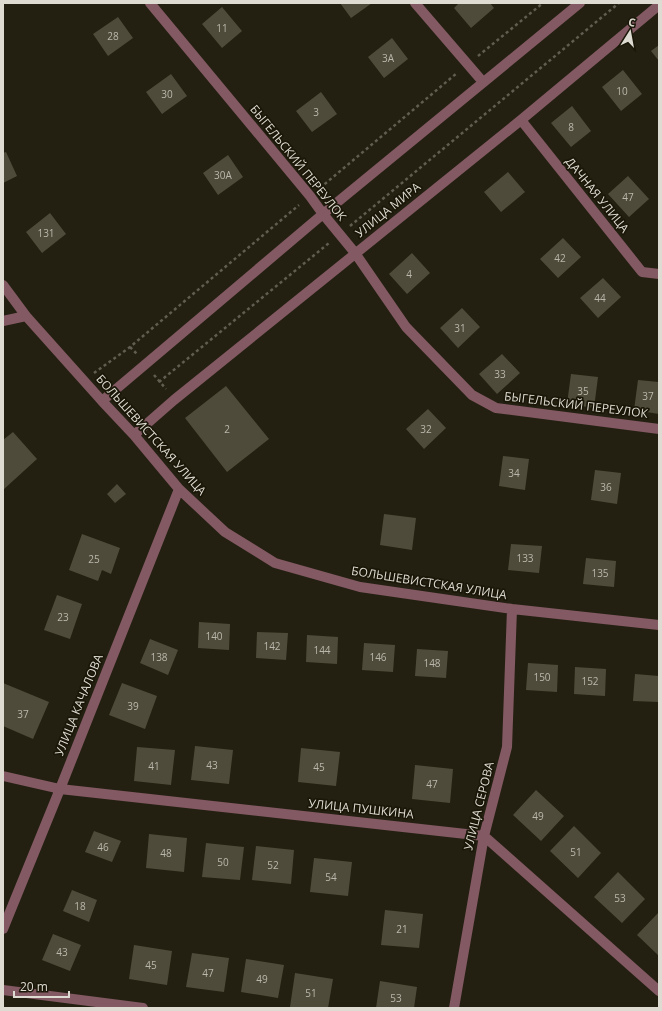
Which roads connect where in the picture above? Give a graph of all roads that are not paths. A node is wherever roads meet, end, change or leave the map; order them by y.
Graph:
1 (150, 3) edge
2 (416, 3) edge
3 (580, 3) edge
4 (659, 5) edge
5 (483, 82) junction
6 (521, 120) junction
7 (323, 214) junction
8 (356, 253) junction
9 (659, 274) edge
10 (3, 285) edge
11 (26, 316) junction
12 (3, 321) edge
13 (102, 401) junction
14 (659, 429) edge
15 (134, 435) junction
16 (179, 489) junction
17 (512, 609) junction
18 (659, 625) edge
19 (3, 776) edge
20 (60, 789) junction
21 (484, 836) junction
22 (3, 929) edge
23 (3, 990) edge
24 (659, 991) edge
25 (143, 1008) edge
26 (454, 1008) edge

1 - 7 street, БЫГЕЛЬСКИЙ ПЕРЕУЛОК
2 - 5 street
3 - 5 street
4 - 6 street, УЛИЦА МИРА
5 - 7 street
6 - 8 street, УЛИЦА МИРА
6 - 9 street, ДАЧНАЯ УЛИЦА
7 - 8 street, БЫГЕЛЬСКИЙ ПЕРЕУЛОК
7 - 13 street
8 - 14 street, БЫГЕЛЬСКИЙ ПЕРЕУЛОК
8 - 15 street, УЛИЦА МИРА
10 - 11 street, БОЛЬШЕВИСТСКАЯ УЛИЦА
11 - 12 street
11 - 13 street, БОЛЬШЕВИСТСКАЯ УЛИЦА
13 - 15 street, БОЛЬШЕВИСТСКАЯ УЛИЦА
15 - 16 street, БОЛЬШЕВИСТСКАЯ УЛИЦА
16 - 17 street, БОЛЬШЕВИСТСКАЯ УЛИЦА
16 - 20 street, УЛИЦА КАЧАЛОВА
17 - 18 street, БОЛЬШЕВИСТСКАЯ УЛИЦА
17 - 21 street, УЛИЦА СЕРОВА
19 - 20 street, УЛИЦА ПУШКИНА
20 - 21 street, УЛИЦА ПУШКИНА
20 - 22 street, УЛИЦА КАЧАЛОВА
21 - 24 street
21 - 26 street, УЛИЦА СЕРОВА
23 - 25 street

